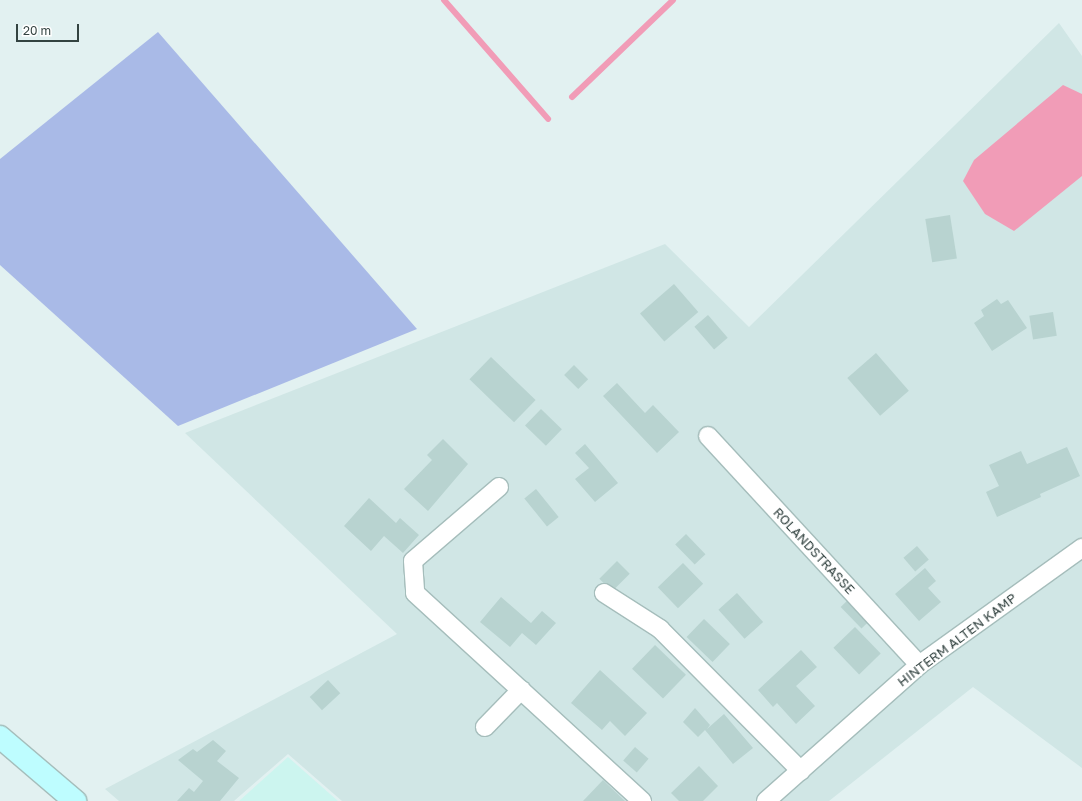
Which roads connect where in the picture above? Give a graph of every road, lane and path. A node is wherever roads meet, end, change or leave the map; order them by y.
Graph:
1 (708, 436) dead end
2 (500, 487) dead end
3 (1082, 548) edge
4 (604, 593) dead end
5 (919, 665) junction
6 (521, 690) junction
7 (485, 727) dead end
8 (0, 737) edge
9 (802, 771) junction
10 (74, 801) edge
11 (642, 801) edge
12 (766, 801) edge

1 - 5 street, ROLANDSTRASSE
2 - 6 street
3 - 5 street, HINTERM ALTEN KAMP
4 - 9 street
5 - 9 street, HINTERM ALTEN KAMP
6 - 7 street
6 - 11 street
8 - 10 main road
9 - 12 street, HINTERM ALTEN KAMP

